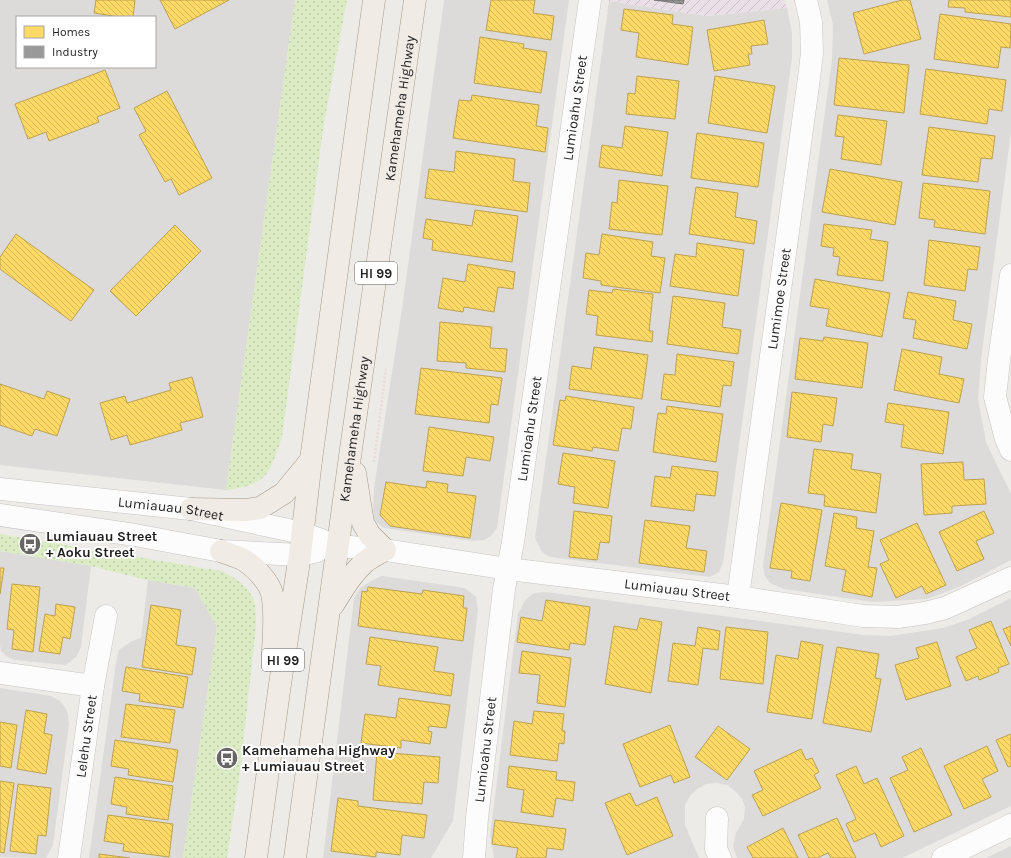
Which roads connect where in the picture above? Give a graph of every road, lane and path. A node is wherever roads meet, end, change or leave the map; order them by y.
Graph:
1 (374, 0) edge
2 (414, 0) edge
3 (590, 0) edge
4 (806, 0) edge
5 (1011, 275) edge
6 (386, 369) dead end
7 (351, 449) junction
8 (1011, 450) edge
9 (311, 460) junction
10 (373, 469) dead end
11 (0, 489) edge
12 (191, 509) junction
13 (0, 515) edge
14 (302, 533) junction
15 (338, 546) junction
16 (385, 550) junction
17 (221, 551) junction
18 (300, 555) junction
19 (508, 569) junction
20 (1011, 578) edge
21 (738, 597) junction
22 (329, 611) junction
23 (106, 616) dead end
24 (0, 673) edge
25 (280, 684) junction
26 (93, 686) junction
27 (717, 818) dead end
28 (1011, 825) edge
29 (69, 858) edge
30 (256, 858) edge
31 (295, 858) edge
32 (474, 858) edge
33 (720, 858) edge
34 (942, 858) edge

1 - 9 main road, HI 99
2 - 7 main road, Kamehameha Highway / HI 99
3 - 19 street, Lumioahu Street
4 - 21 street, Lumimoe Street
5 - 8 street
6 - 10 path
7 - 15 main road, Kamehameha Highway / HI 99
7 - 16 main road
9 - 12 main road
9 - 14 main road, HI 99
11 - 12 street, Lumiauau Street
12 - 14 street, Lumiauau Street
13 - 17 street, Lumiauau Street
14 - 15 street, Lumiauau Street
14 - 18 main road, HI 99
15 - 16 street, Lumiauau Street
15 - 18 street, Lumiauau Street
15 - 22 main road, Kamehameha Highway / HI 99
16 - 19 street, Lumiauau Street
16 - 22 main road
17 - 18 street, Lumiauau Street
17 - 25 main road
18 - 25 main road, HI 99
19 - 21 street, Lumiauau Street
19 - 32 street, Lumioahu Street
20 - 21 street, Lumiauau Street
22 - 31 main road, Kamehameha Highway / HI 99
23 - 26 street, Lelehu Street
24 - 26 street
25 - 30 main road, HI 99
26 - 29 street, Lelehu Street
27 - 33 street
28 - 34 street

